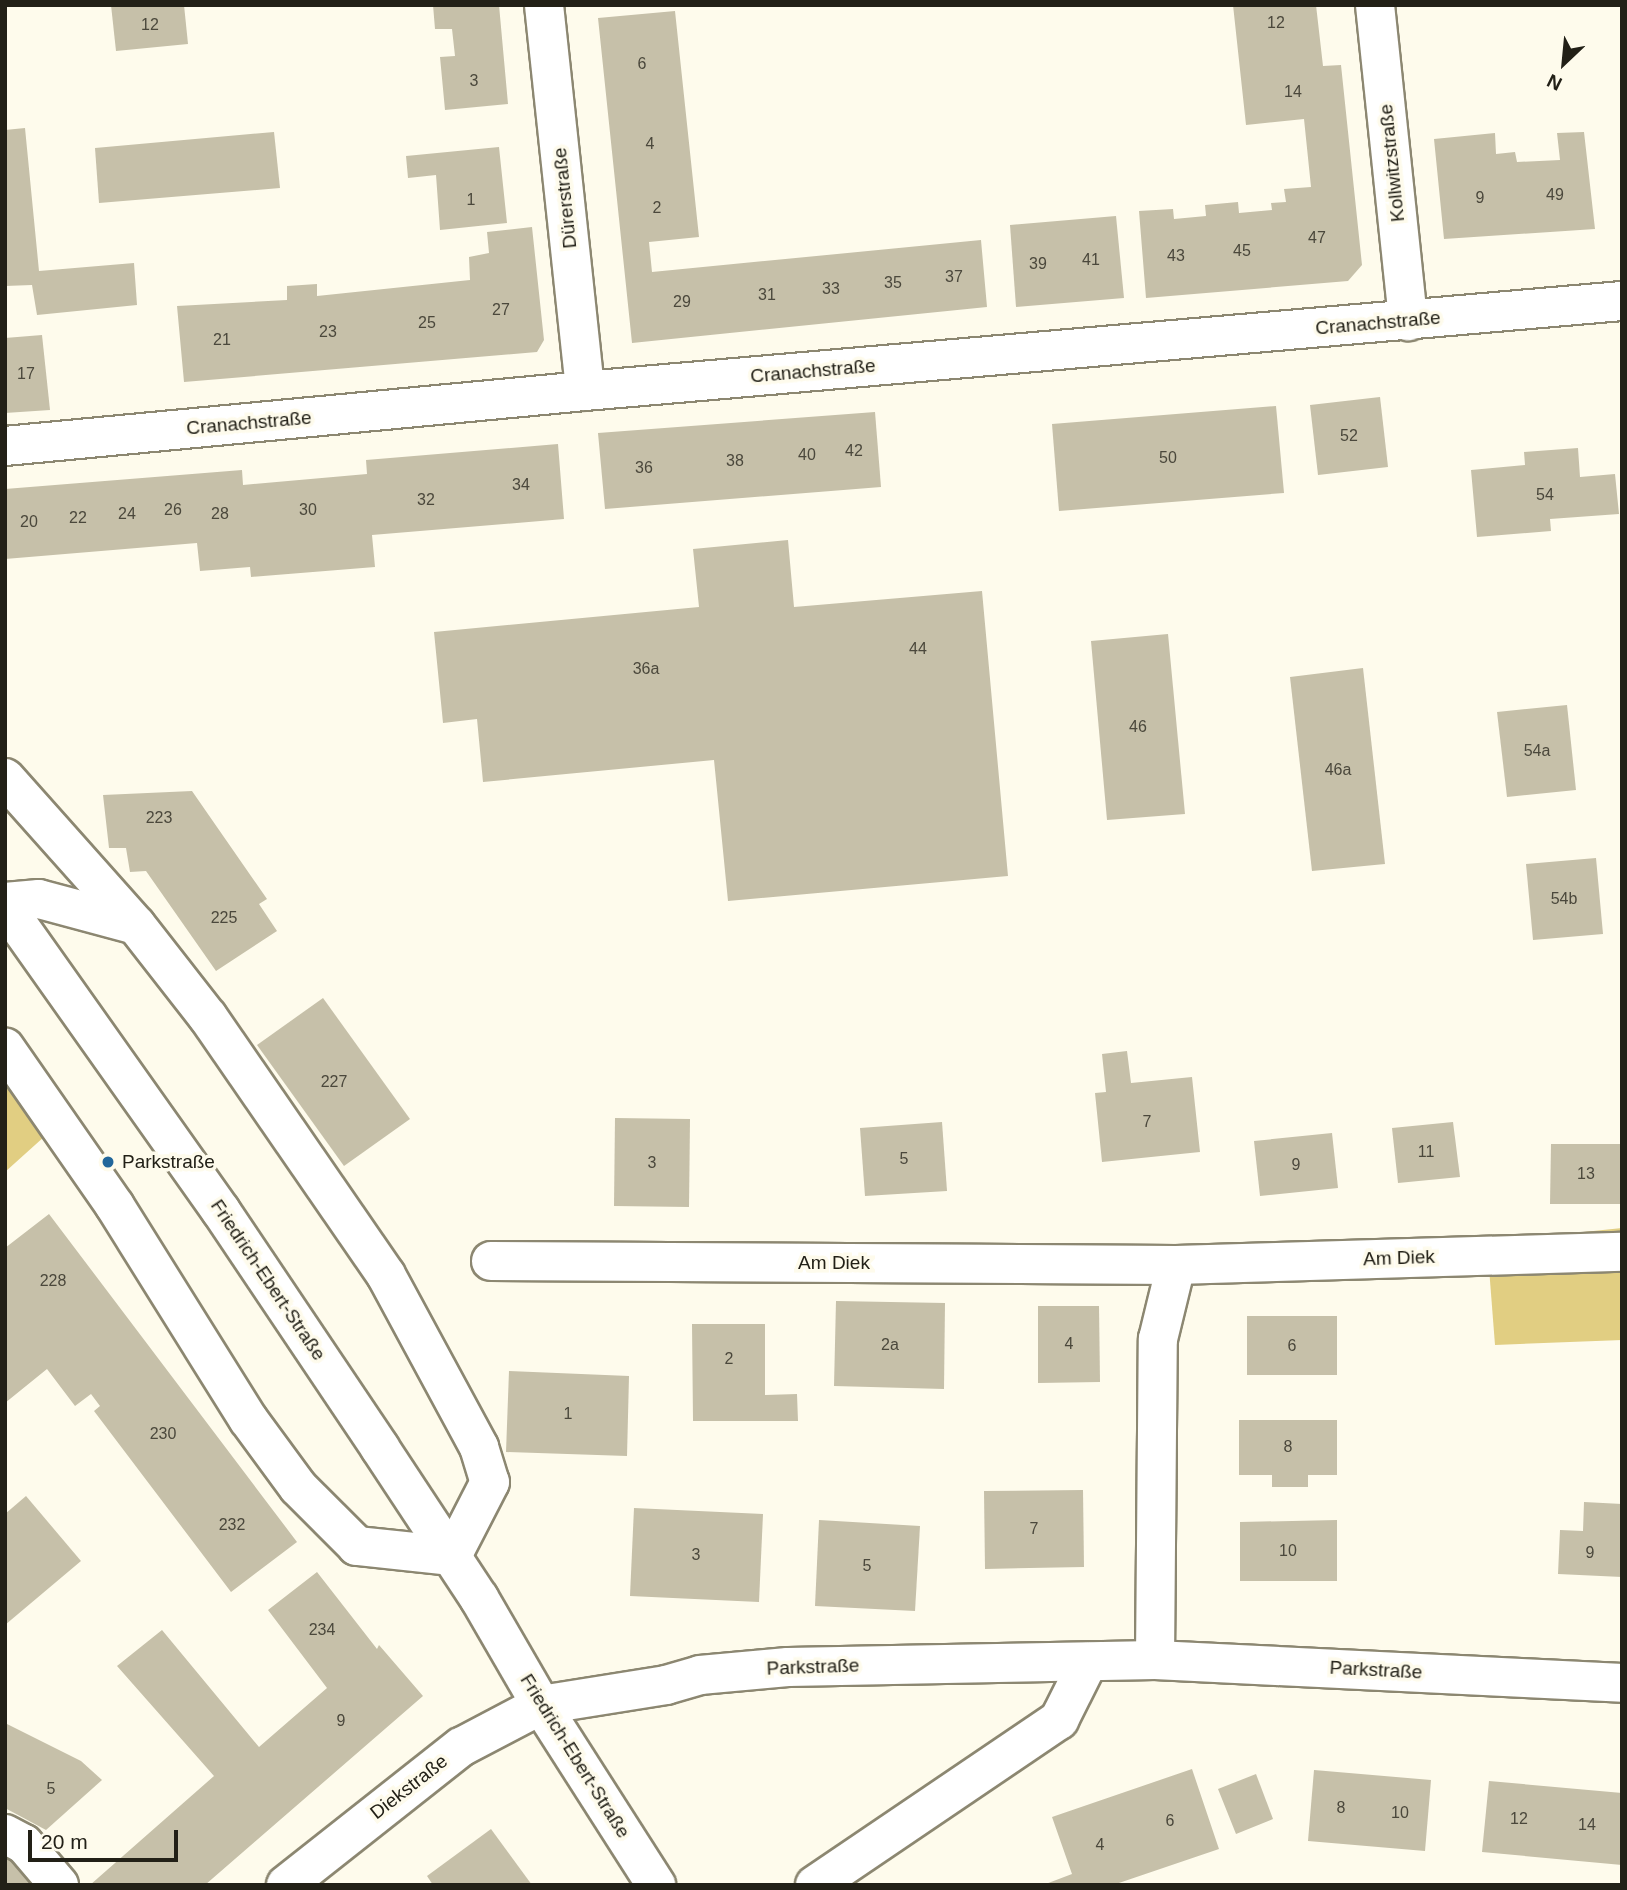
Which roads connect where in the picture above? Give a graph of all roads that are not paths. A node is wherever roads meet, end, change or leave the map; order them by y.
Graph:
1 (544, 5) edge
2 (1375, 5) edge
3 (1622, 301) edge
4 (1408, 321) junction
5 (585, 391) junction
6 (5, 446) edge
7 (5, 778) edge
8 (5, 904) edge
9 (136, 926) junction
10 (5, 1048) edge
11 (1622, 1252) edge
12 (491, 1261) dead end
13 (1176, 1265) junction
14 (452, 1556) junction
15 (1155, 1660) junction
16 (1088, 1662) junction
17 (1622, 1683) edge
18 (541, 1705) junction
19 (5, 1834) edge
20 (59, 1885) edge
21 (286, 1885) edge
22 (656, 1885) edge
23 (814, 1885) edge

1 - 5 street, Dürerstraße
2 - 4 street, Kollwitzstraße
3 - 4 street, Cranachstraße
4 - 5 street, Cranachstraße
5 - 6 street, Cranachstraße
7 - 9 street
8 - 9 street, Friedrich-Ebert-Straße
8 - 14 street, Friedrich-Ebert-Straße
9 - 14 street
10 - 14 street
11 - 13 street, Am Diek
12 - 13 street, Am Diek
13 - 15 street
14 - 18 street, Friedrich-Ebert-Straße
15 - 16 street, Parkstraße
15 - 17 street, Parkstraße
16 - 18 street, Parkstraße
16 - 23 street
18 - 21 street, Diekstraße
18 - 22 street, Friedrich-Ebert-Straße
19 - 20 street

